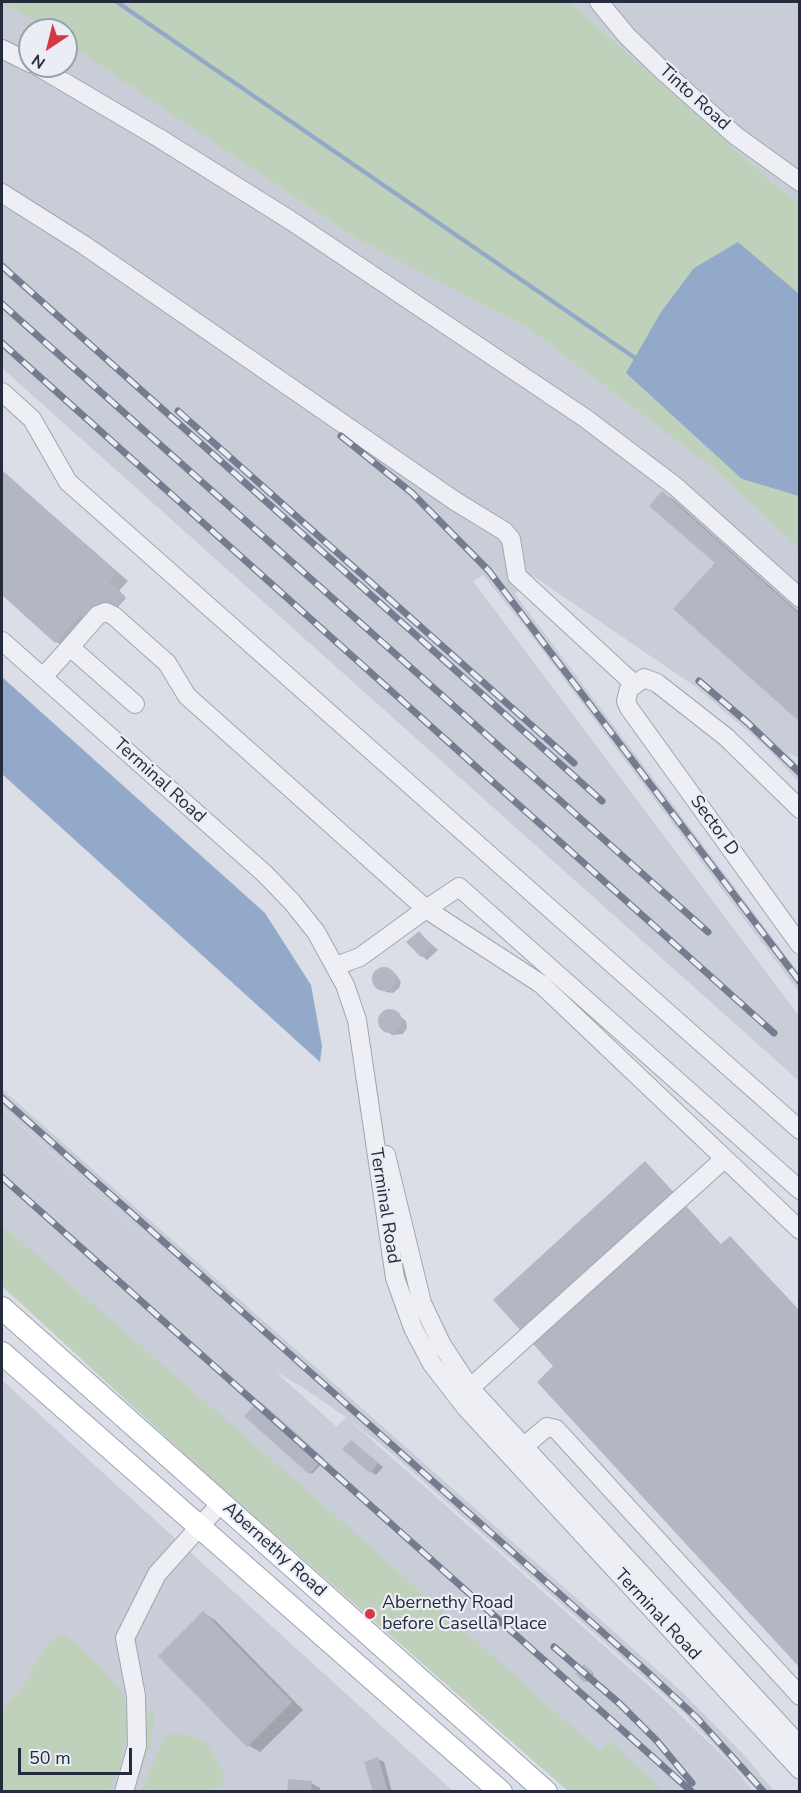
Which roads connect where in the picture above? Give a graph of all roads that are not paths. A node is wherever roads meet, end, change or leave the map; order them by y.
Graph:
1 (599, 2) edge
2 (2, 49) edge
3 (18, 57) edge
4 (57, 78) edge
5 (800, 182) edge
6 (2, 193) edge
7 (2, 392) edge
8 (800, 598) edge
9 (2, 641) edge
10 (70, 647) junction
11 (43, 677) junction
12 (633, 683) junction
13 (135, 704) dead end
14 (798, 810) edge
15 (426, 909) junction
16 (800, 945) edge
17 (336, 966) junction
18 (363, 1051) junction
19 (800, 1130) edge
20 (724, 1159) junction
21 (800, 1190) edge
22 (800, 1230) edge
23 (2, 1308) edge
24 (2, 1353) edge
25 (470, 1388) junction
26 (523, 1447) junction
27 (221, 1503) junction
28 (199, 1527) junction
29 (800, 1696) edge
30 (800, 1746) edge
31 (800, 1770) edge
32 (123, 1791) edge
33 (501, 1791) edge
34 (544, 1791) edge

1 - 5 street, Tinto Road
2 - 3 street
4 - 8 street
6 - 12 street
7 - 19 street
9 - 11 street, Terminal Road
10 - 11 street
10 - 13 street
10 - 15 street
11 - 17 street, Terminal Road
12 - 14 street
12 - 16 street, Sector D
15 - 17 street
15 - 20 street
15 - 21 street
17 - 18 street, Terminal Road
18 - 25 street
18 - 31 street, Terminal Road
20 - 22 street
20 - 25 street
23 - 27 main road, Abernethy Road
24 - 28 main road, Abernethy Road
25 - 26 street
26 - 29 street
26 - 30 street
27 - 28 street
27 - 34 main road, Abernethy Road
28 - 32 street
28 - 33 main road, Abernethy Road

